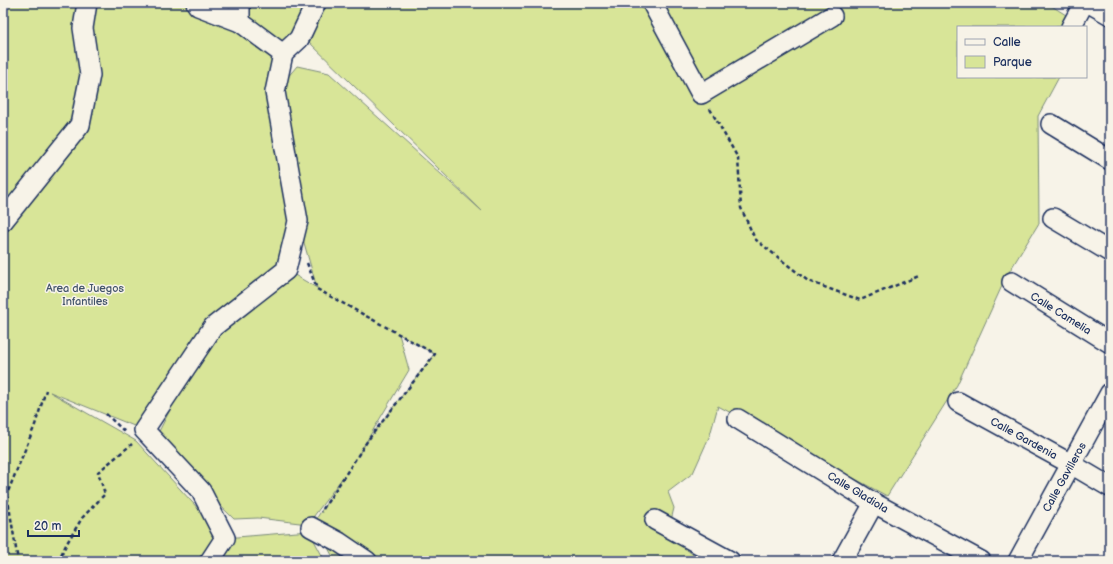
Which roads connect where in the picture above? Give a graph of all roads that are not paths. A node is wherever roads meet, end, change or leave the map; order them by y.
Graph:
1 (87, 3) edge
2 (196, 3) edge
3 (240, 3) edge
4 (316, 3) edge
5 (652, 3) edge
6 (1084, 3) edge
7 (1089, 3) edge
8 (1110, 15) edge
9 (832, 16) dead end
10 (240, 22) junction
11 (1072, 26) edge
12 (282, 54) junction
13 (1051, 124) dead end
14 (1110, 160) edge
15 (1053, 218) dead end
16 (3, 221) edge
17 (1110, 252) edge
18 (1012, 282) dead end
19 (1110, 343) edge
20 (1110, 393) edge
21 (958, 402) dead end
22 (738, 419) dead end
23 (1071, 464) junction
24 (1110, 487) edge
25 (874, 503) junction
26 (655, 520) dead end
27 (311, 527) road end
28 (210, 561) edge
29 (367, 561) edge
30 (730, 561) edge
31 (842, 561) edge
32 (981, 561) edge
33 (1018, 561) edge

1 - 16 street
2 - 10 street
3 - 10 street
4 - 12 street
5 - 9 street
6 - 11 street
7 - 8 street
10 - 12 street
12 - 28 street
13 - 14 street
15 - 17 street
18 - 19 street, Calle Camelia
20 - 23 street, Calle Gavilleros
21 - 23 street, Calle Gardenia
22 - 25 street, Calle Gladiola
23 - 24 street, Calle Gardenia
23 - 33 street, Calle Gavilleros
25 - 31 street
25 - 32 street, Calle Gladiola
26 - 30 street
27 - 29 street

